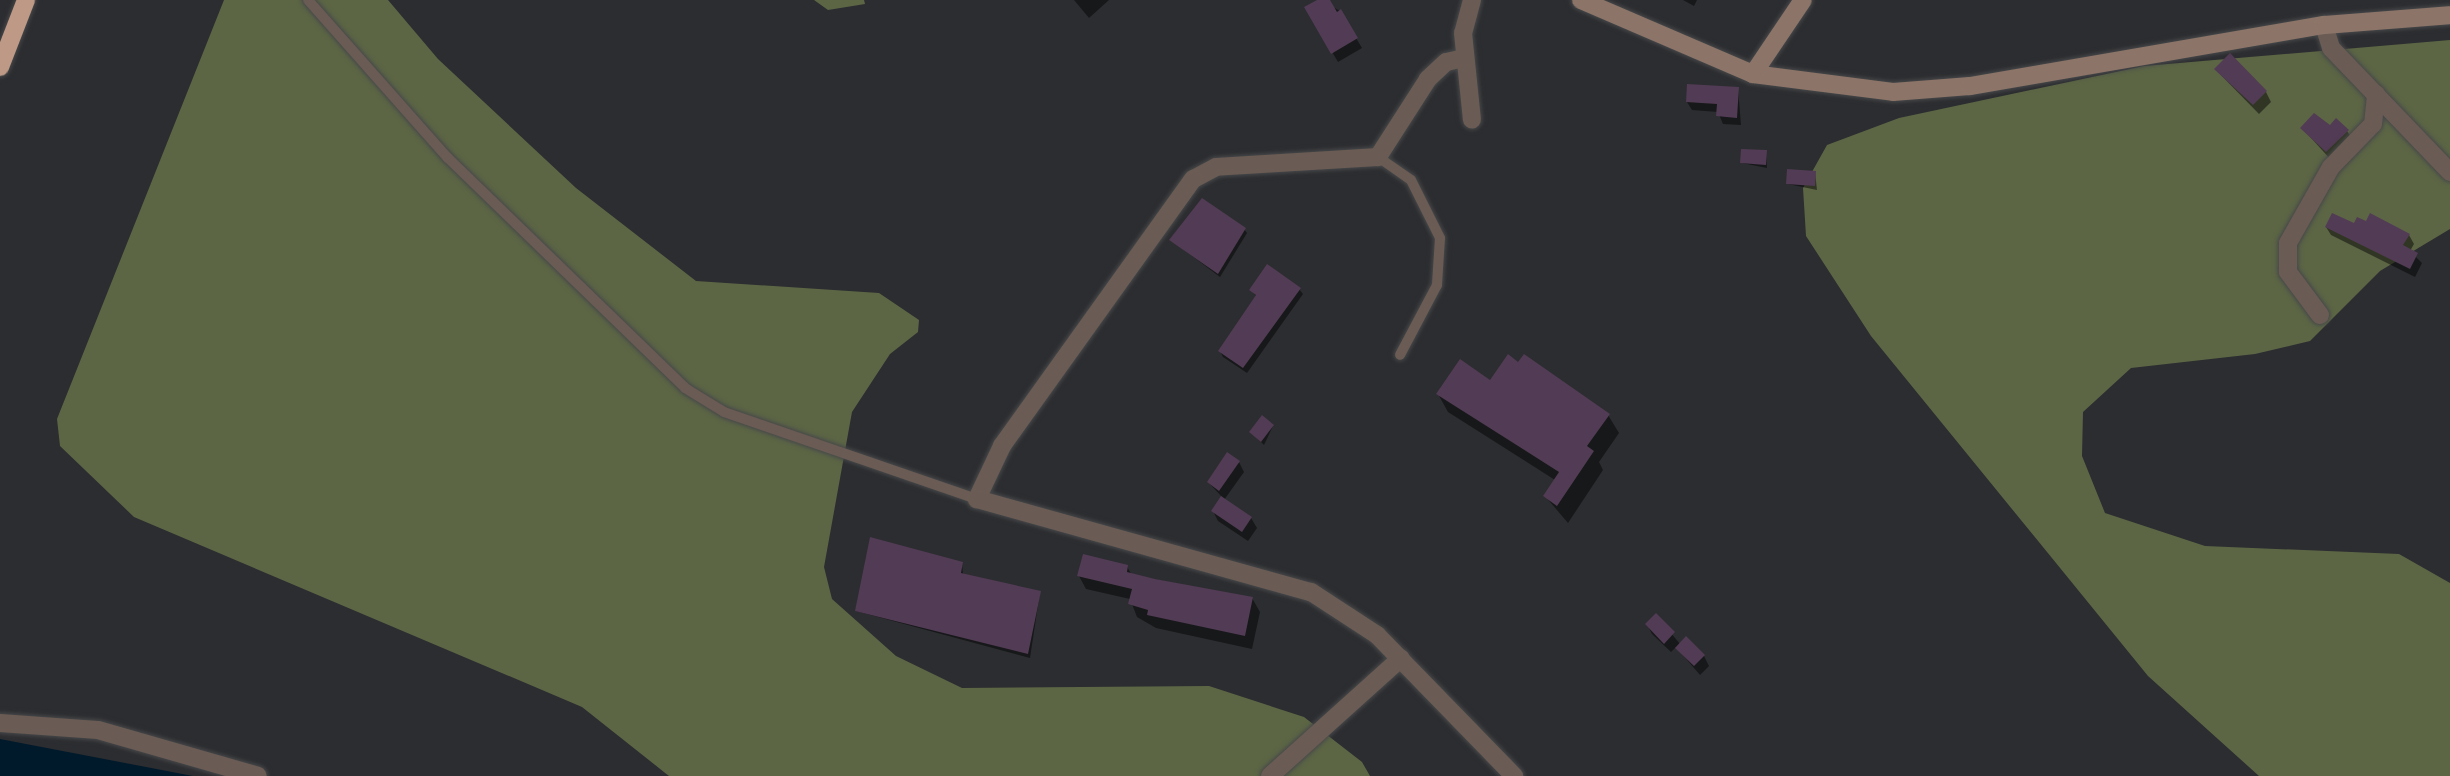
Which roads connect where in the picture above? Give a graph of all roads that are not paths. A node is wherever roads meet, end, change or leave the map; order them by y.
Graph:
1 (26, 0) edge
2 (309, 0) edge
3 (1472, 0) edge
4 (1581, 0) edge
5 (1803, 0) edge
6 (2450, 15) edge
7 (2324, 25) junction
8 (1464, 58) junction
9 (0, 67) edge
10 (1753, 74) junction
11 (2376, 94) junction
12 (1472, 120) dead end
13 (1378, 157) junction
14 (2450, 172) edge
15 (2320, 315) dead end
16 (1400, 355) dead end
17 (977, 499) junction
18 (1401, 658) junction
19 (0, 723) edge
20 (258, 776) edge
21 (1270, 776) edge
22 (1514, 776) edge

1 - 9 highway
2 - 17 lane
3 - 8 street
4 - 10 street
5 - 10 street
6 - 7 street
7 - 10 street
7 - 11 street
8 - 12 street
8 - 13 street
11 - 14 street
11 - 15 street
13 - 16 lane
13 - 17 street
17 - 18 street
18 - 21 street
18 - 22 street
19 - 20 street

